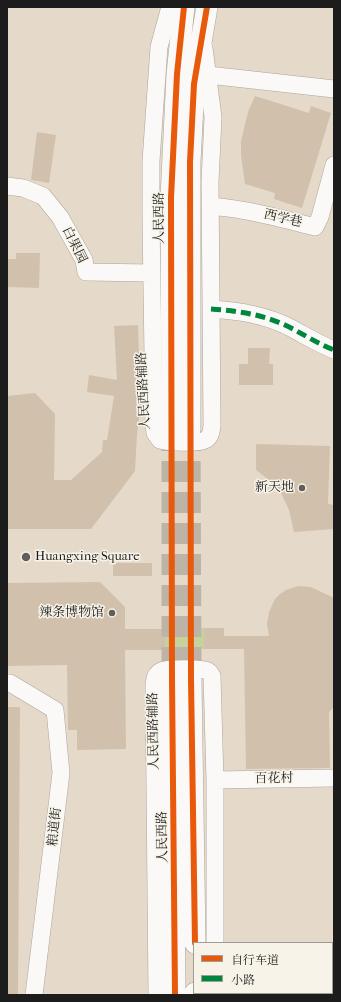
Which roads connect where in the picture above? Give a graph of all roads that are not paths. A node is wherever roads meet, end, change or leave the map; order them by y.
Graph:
1 (170, 7) edge
2 (184, 7) edge
3 (207, 7) edge
4 (204, 34) junction
5 (208, 75) junction
6 (334, 89) edge
7 (334, 165) edge
8 (7, 186) edge
9 (210, 206) junction
10 (152, 273) junction
11 (212, 309) junction
12 (334, 350) edge
13 (8, 683) edge
14 (334, 778) edge
15 (215, 780) junction
16 (195, 942) edge
17 (215, 942) edge
18 (34, 995) edge
19 (157, 995) edge
20 (175, 995) edge

1 - 10 street, 人民西路辅路
2 - 4 main road, 人民西路
3 - 4 main road, 人民西路
4 - 5 street, 人民西路辅路
5 - 6 street
5 - 9 street, 人民西路辅路
7 - 9 street, 西学巷
8 - 10 street, 白果园
9 - 11 street, 人民西路辅路
10 - 11 street, 人民西路辅路
11 - 12 street
13 - 18 street, 粮道街
14 - 15 street, 百花村
15 - 17 street, 人民西路辅路
15 - 19 street, 人民西路辅路
16 - 20 main road, 人民西路

